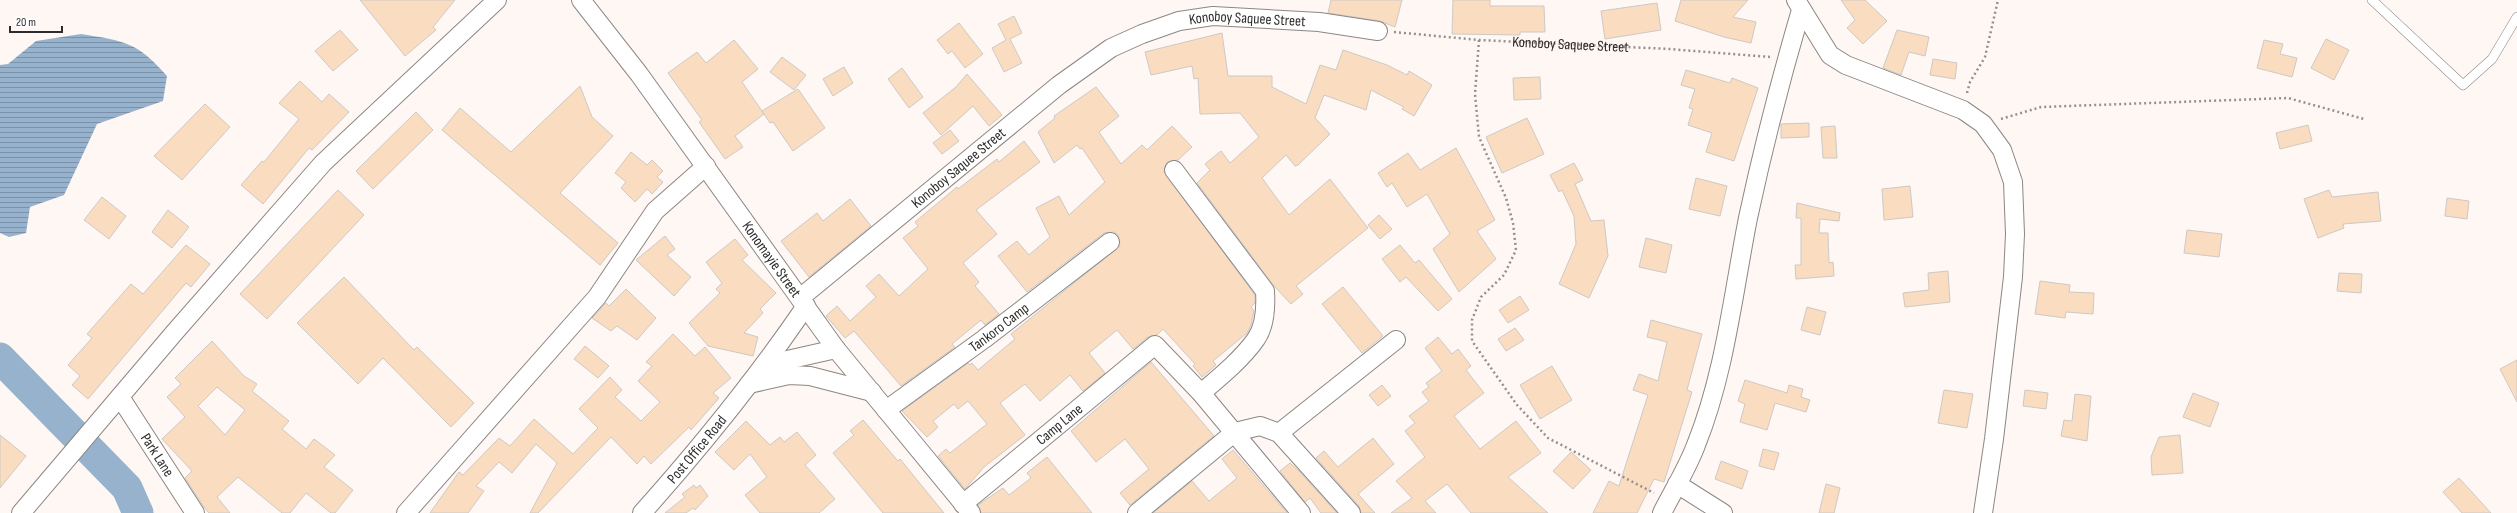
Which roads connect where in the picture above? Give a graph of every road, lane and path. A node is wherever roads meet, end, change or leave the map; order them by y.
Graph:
1 (497, 0) edge
2 (581, 0) edge
3 (1998, 0) edge
4 (2372, 0) edge
5 (1799, 5) edge
6 (2517, 17) edge
7 (1378, 31) joint
8 (1479, 40) junction
9 (1786, 59) junction
10 (1963, 110) junction
11 (2364, 120) dead end
12 (1983, 124) junction
13 (706, 166) junction
14 (1174, 170) dead end
15 (1110, 242) dead end
16 (803, 302) junction
17 (1396, 340) dead end
18 (836, 349) junction
19 (765, 365) junction
20 (749, 384) junction
21 (872, 392) junction
22 (1201, 393) junction
23 (120, 397) junction
24 (886, 410) junction
25 (1235, 432) junction
26 (1279, 433) junction
27 (1677, 484) junction
28 (1665, 507) edge
29 (967, 508) edge
30 (21, 513) edge
31 (195, 513) edge
32 (406, 513) edge
33 (642, 513) edge
34 (1137, 513) edge
35 (1302, 513) edge
36 (1351, 513) edge
37 (1724, 513) edge
38 (1983, 513) edge

1 - 23 street
2 - 13 street, Konomayie Street
3 - 10 path
4 - 6 lane
5 - 9 street
5 - 10 street
7 - 8 path, Konoboy Saquee Street
7 - 16 street, Konoboy Saquee Street
8 - 9 path, Konoboy Saquee Street
8 - 28 path
9 - 27 street
10 - 12 street
11 - 12 path
12 - 38 street
13 - 16 street, Konomayie Street
13 - 32 street
14 - 22 street
15 - 24 street, Tankoro Camp
16 - 18 street, Konomayie Street
16 - 19 street, Post Office Road
17 - 26 street
18 - 19 street
18 - 21 street, Konomayie Street
19 - 20 street, Post Office Road
20 - 21 street
20 - 33 street, Post Office Road
21 - 24 street, Konomayie Street
22 - 25 street
22 - 29 street, Camp Lane
23 - 30 street
23 - 31 street, Park Lane
24 - 29 street, Konomayie Street
25 - 26 street
25 - 34 street
25 - 35 street
26 - 36 street
27 - 28 street
27 - 37 street

